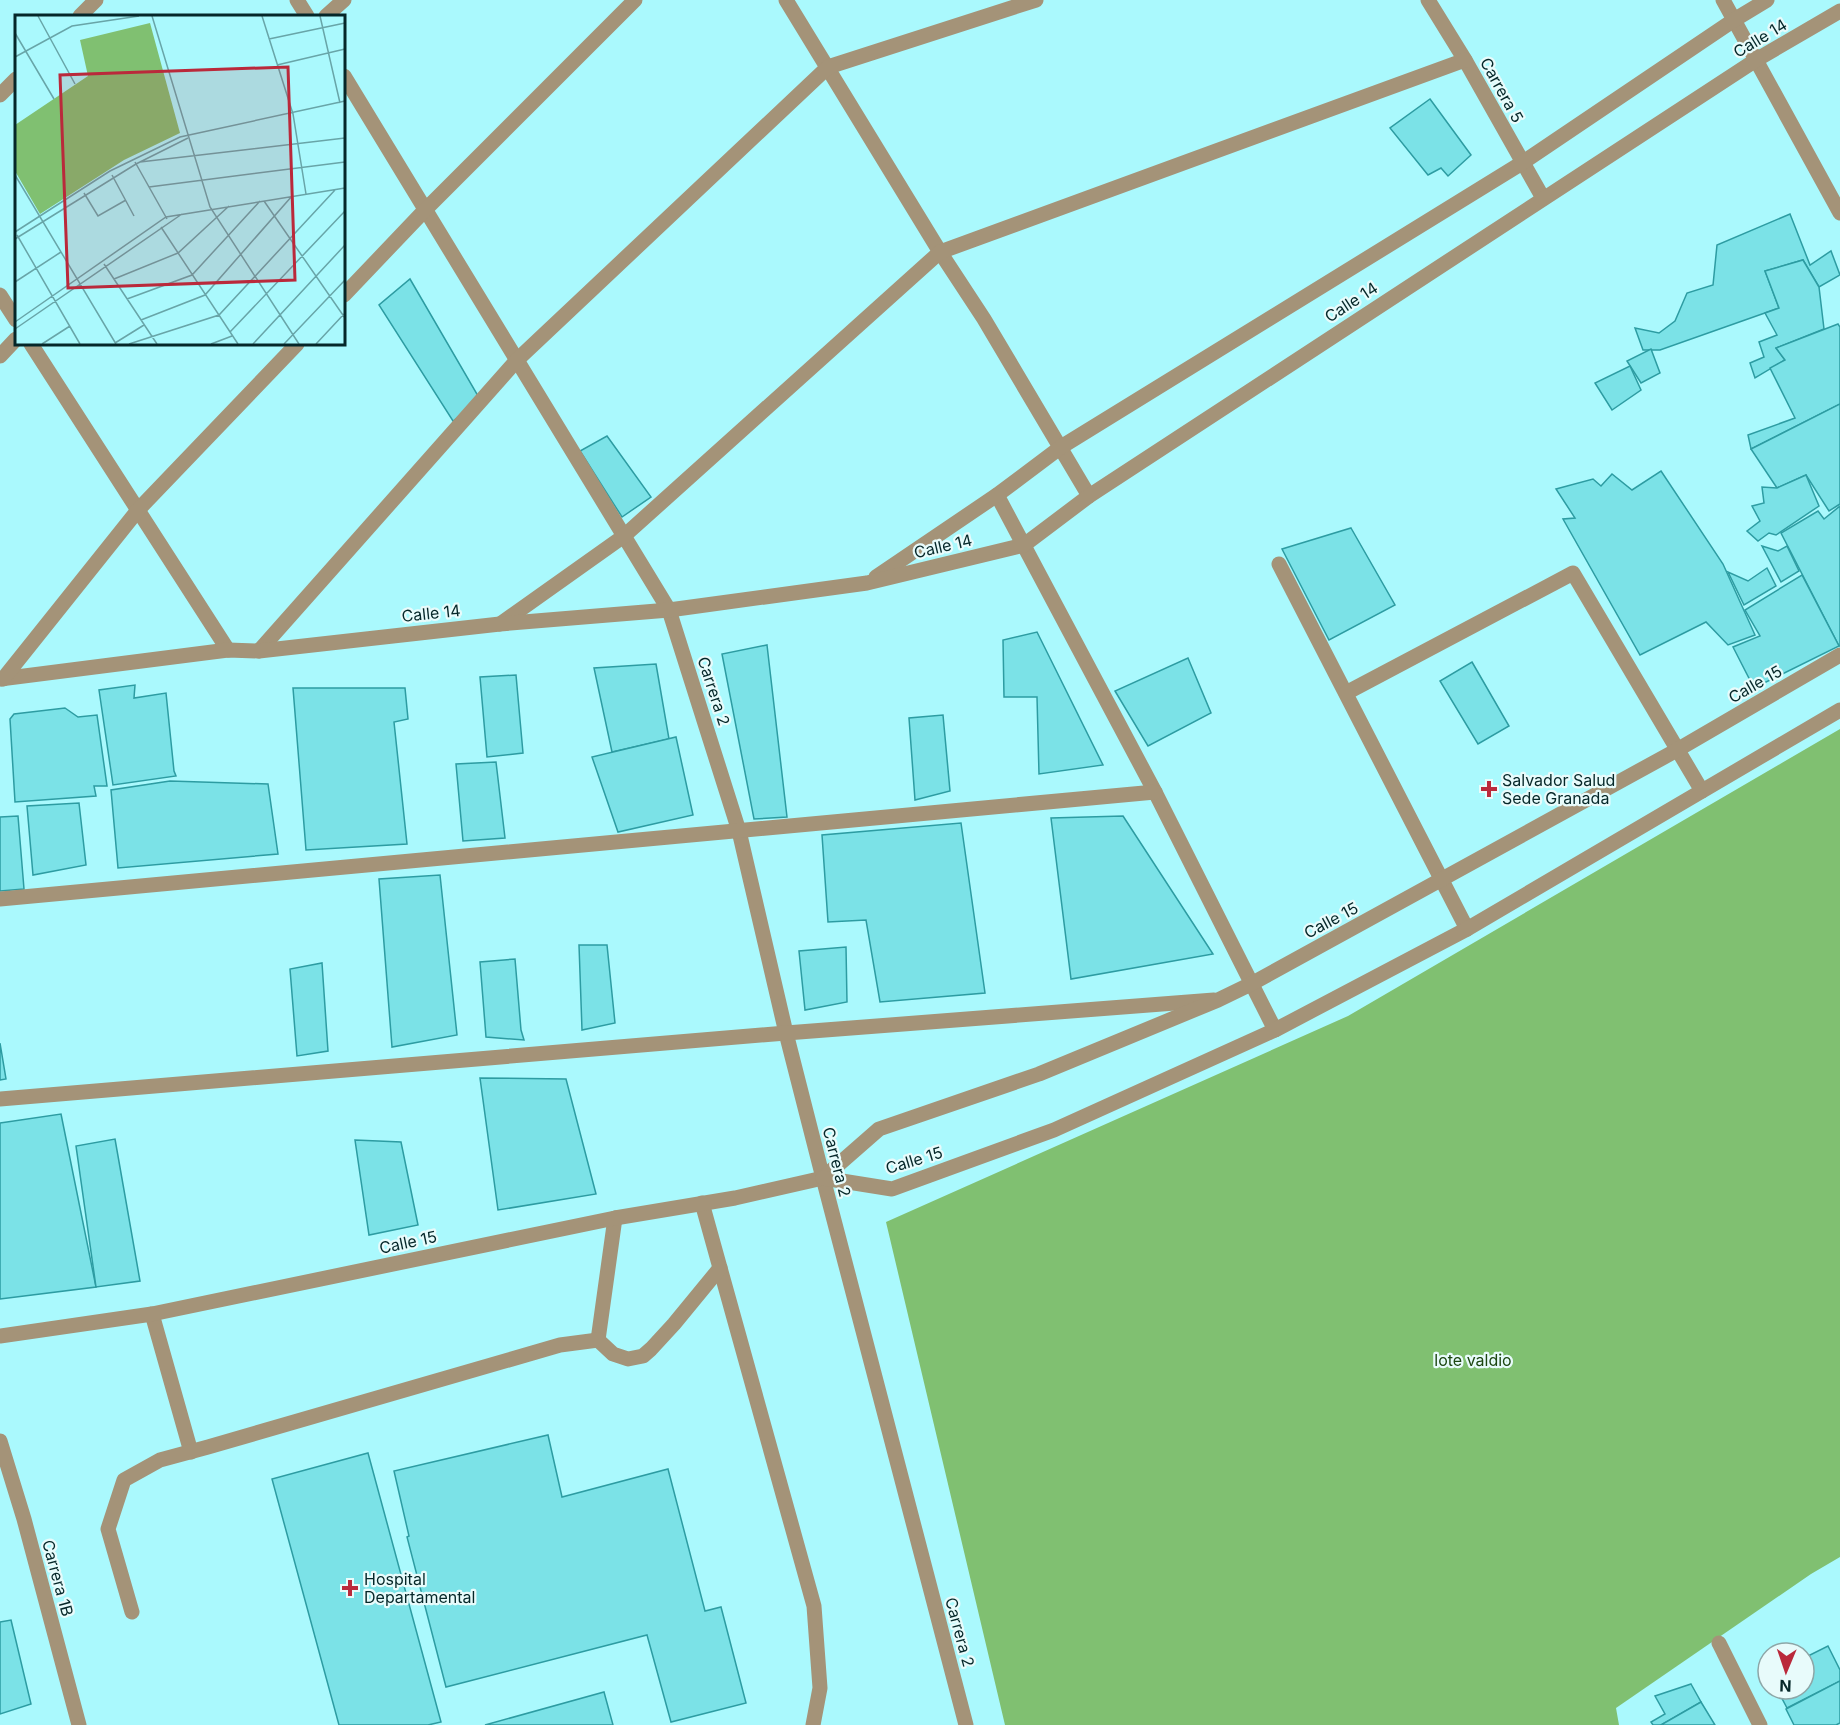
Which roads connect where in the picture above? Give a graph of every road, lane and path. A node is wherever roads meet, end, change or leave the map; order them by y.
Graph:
1 (96, 0) edge
2 (297, 0) edge
3 (344, 0) edge
4 (635, 0) edge
5 (786, 0) edge
6 (1036, 0) edge
7 (1428, 0) edge
8 (1723, 0) edge
9 (1767, 0) edge
10 (1840, 10) edge
11 (81, 15) edge
12 (307, 15) edge
13 (327, 15) edge
14 (1734, 20) junction
15 (1465, 60) junction
16 (1756, 60) junction
17 (828, 67) junction
18 (345, 78) edge
19 (15, 80) edge
20 (0, 95) edge
21 (1522, 163) junction
22 (1543, 198) junction
23 (425, 210) junction
24 (1840, 213) edge
25 (940, 252) junction
26 (345, 294) edge
27 (0, 295) edge
28 (15, 318) edge
29 (15, 340) edge
30 (32, 345) edge
31 (296, 345) edge
32 (0, 356) edge
33 (517, 360) junction
34 (1061, 447) junction
35 (997, 495) junction
36 (1089, 496) junction
37 (138, 510) junction
38 (624, 536) junction
39 (1024, 545) junction
40 (1280, 564) dead end
41 (867, 583) junction
42 (669, 610) junction
43 (500, 624) junction
44 (228, 650) junction
45 (259, 651) junction
46 (1840, 655) edge
47 (2, 679) edge
48 (1346, 693) junction
49 (1840, 710) edge
50 (1677, 750) junction
51 (1702, 791) junction
52 (1155, 792) junction
53 (739, 831) junction
54 (1442, 880) junction
55 (0, 899) edge
56 (1467, 929) junction
57 (1251, 984) junction
58 (1218, 1000) junction
59 (1275, 1030) junction
60 (786, 1033) junction
61 (0, 1099) edge
62 (823, 1178) junction
63 (702, 1203) junction
64 (615, 1218) junction
65 (720, 1268) junction
66 (152, 1314) junction
67 (0, 1336) edge
68 (597, 1340) junction
69 (0, 1441) edge
70 (191, 1452) junction
71 (132, 1612) dead end
72 (1719, 1643) dead end
73 (79, 1725) edge
74 (813, 1725) edge
75 (966, 1725) edge
76 (1760, 1725) edge

1 - 11 street
2 - 12 street
3 - 13 street
4 - 23 street
5 - 17 street
6 - 17 street
7 - 15 street, Carrera 5
8 - 14 street
9 - 14 street, Calle 14
10 - 16 street, Calle 14
14 - 16 street
14 - 21 street, Calle 14
15 - 21 street, Carrera 5
15 - 25 street
16 - 22 street, Calle 14
16 - 24 street
17 - 25 street
17 - 33 street
18 - 23 street, Carrera 2
19 - 20 street
21 - 22 street, Carrera 5
21 - 34 street, Calle 14
22 - 36 street, Calle 14
23 - 26 street
23 - 33 street, Carrera 2
25 - 34 street
25 - 38 street
27 - 28 street
29 - 32 street
30 - 37 street
31 - 37 street
33 - 38 street, Carrera 2
33 - 45 street
34 - 35 street, Calle 14
34 - 36 street
35 - 39 street
35 - 41 street, Calle 14
36 - 39 street, Calle 14
37 - 44 street
37 - 47 street
38 - 42 street, Carrera 2
38 - 43 street
39 - 41 street, Calle 14
39 - 52 street
40 - 48 street
41 - 42 street, Calle 14
42 - 43 street, Calle 14
42 - 53 street, Carrera 2
43 - 45 street, Calle 14
44 - 45 street, Calle 14
44 - 47 street, Calle 14
46 - 50 street, Calle 15
48 - 50 street
48 - 54 street
49 - 51 street, Calle 15
50 - 51 street
50 - 54 street, Calle 15
51 - 56 street, Calle 15
52 - 53 street
52 - 57 street
53 - 55 street
53 - 60 street, Carrera 2
54 - 56 street
54 - 57 street, Calle 15
56 - 59 street, Calle 15
57 - 58 street, Calle 15
57 - 59 street
58 - 60 street
58 - 62 street, Calle 15
59 - 62 street, Calle 15
60 - 61 street
60 - 62 street, Carrera 2
62 - 63 street, Calle 15
62 - 75 street, Carrera 2
63 - 64 street, Calle 15
63 - 65 street
64 - 66 street, Calle 15
64 - 68 street
65 - 68 street
65 - 74 street
66 - 67 street, Calle 15
66 - 70 street
68 - 70 street
69 - 73 street, Carrera 1B
70 - 71 street
72 - 76 street

